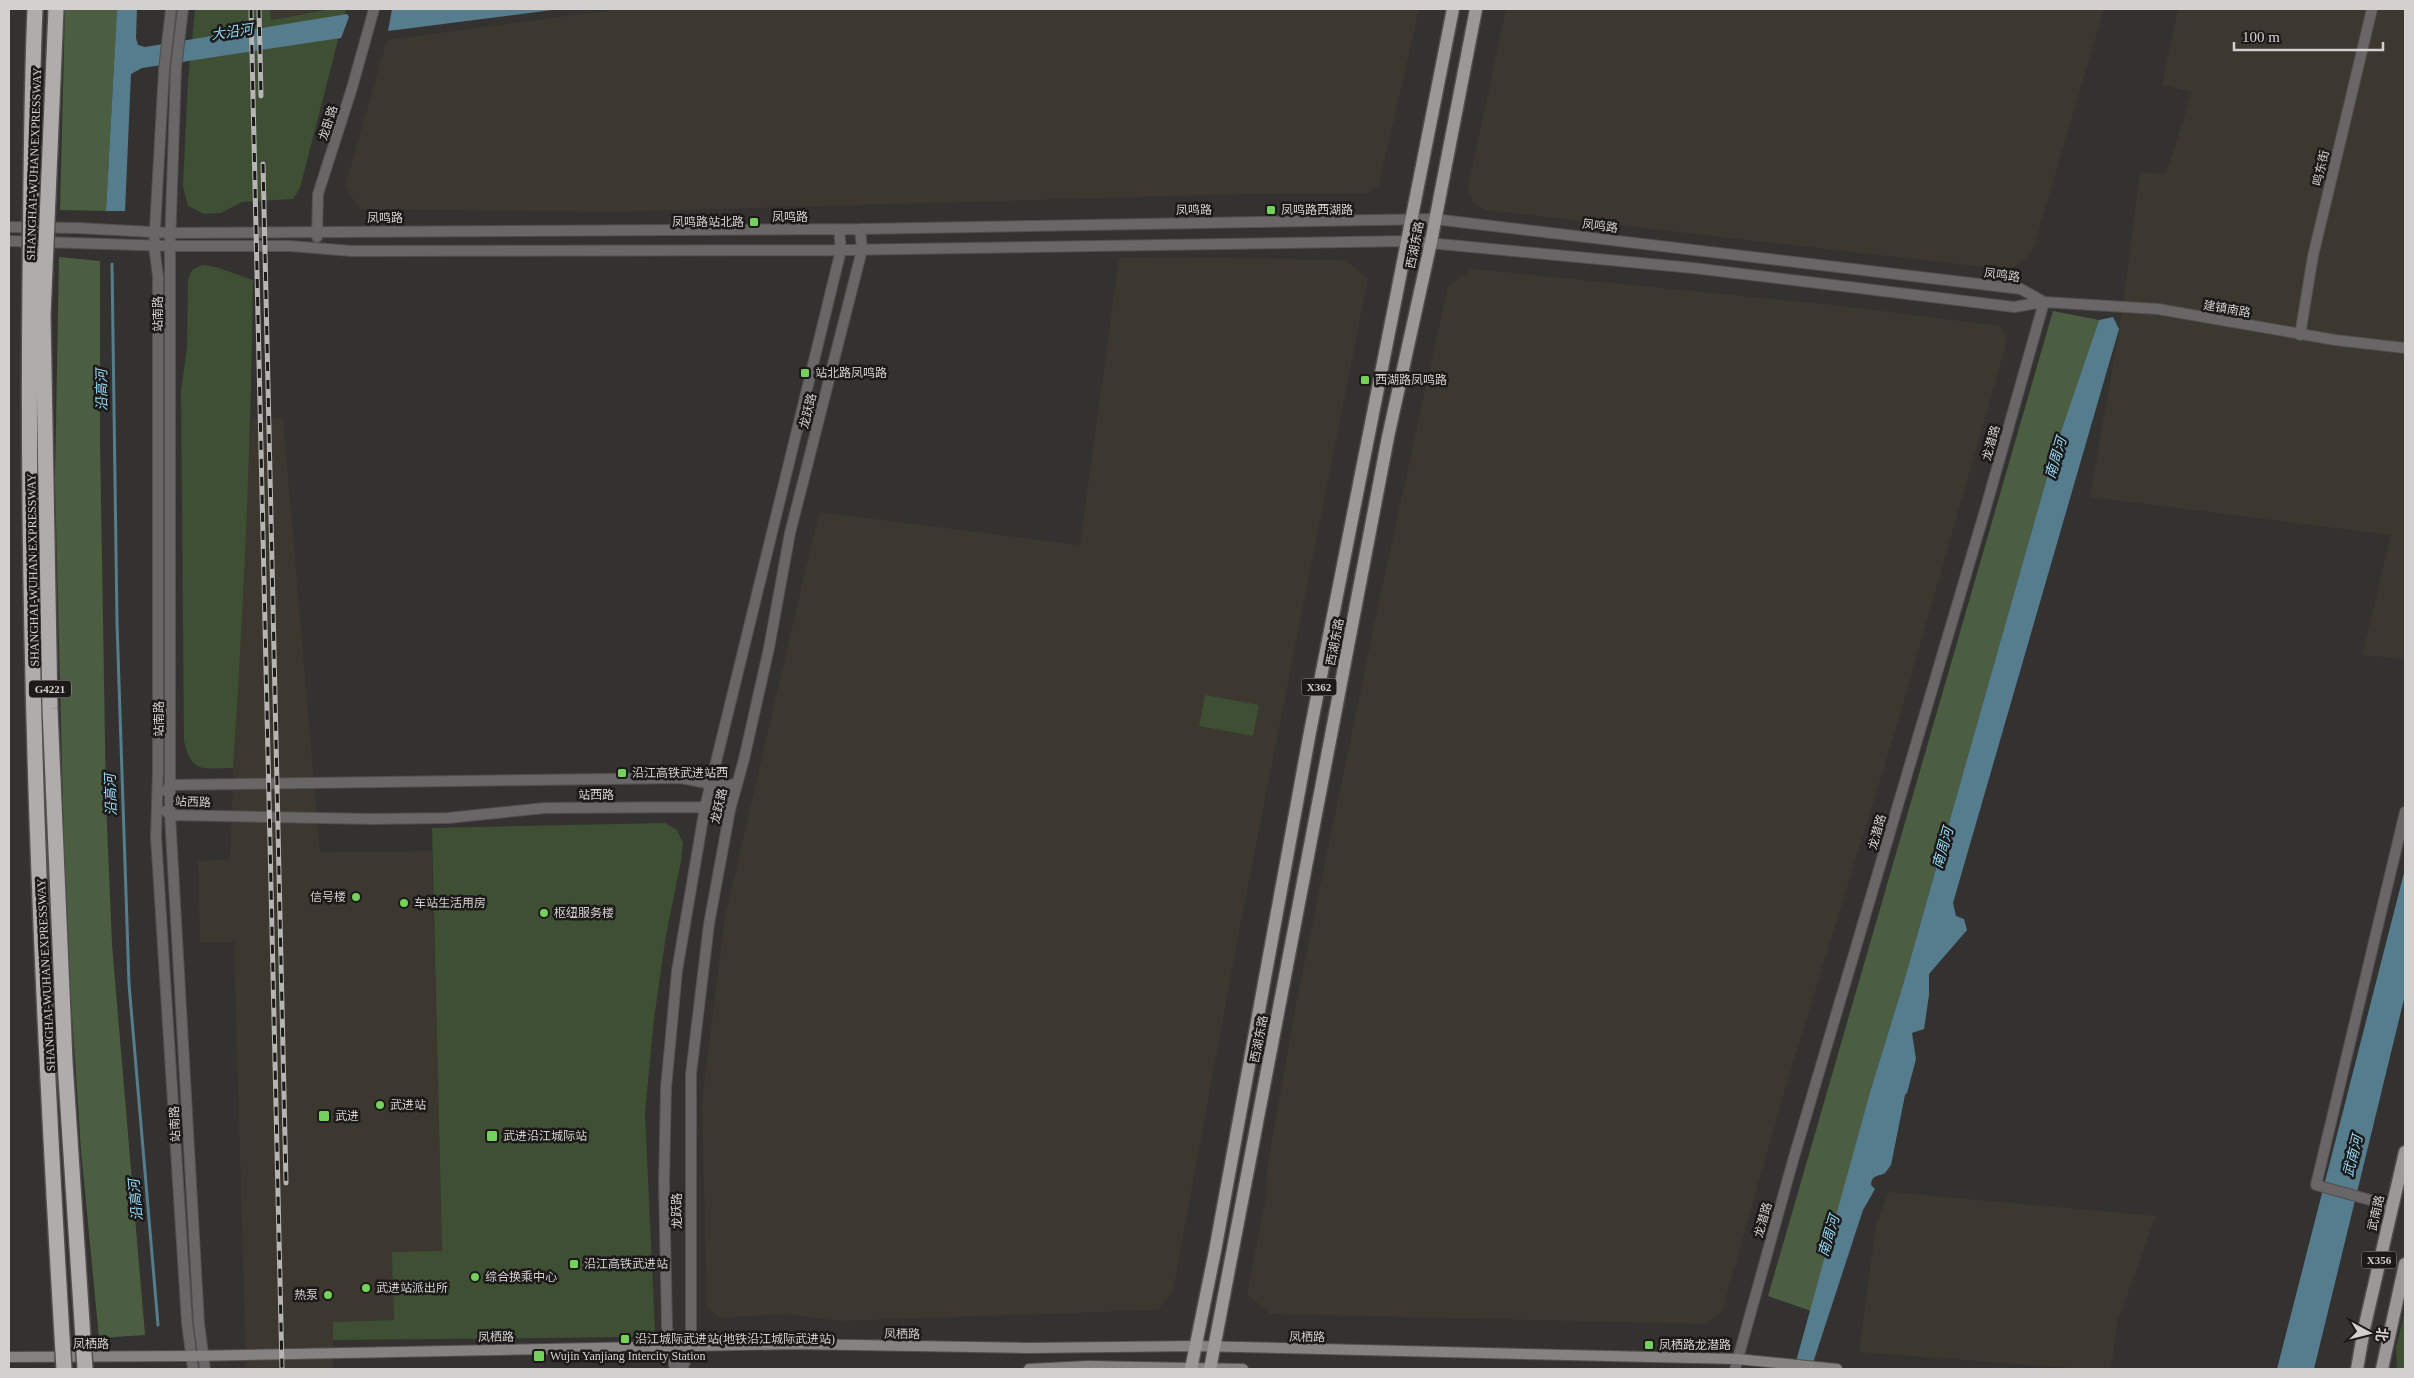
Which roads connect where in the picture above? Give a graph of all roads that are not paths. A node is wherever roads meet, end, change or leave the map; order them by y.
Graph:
1 (35, 9) edge
2 (56, 9) edge
3 (171, 9) edge
4 (183, 9) edge
5 (374, 9) edge
6 (1453, 9) edge
7 (1476, 9) edge
8 (2372, 9) edge
9 (1413, 218) junction
10 (1434, 219) junction
11 (9, 227) edge
12 (839, 229) junction
13 (860, 229) junction
14 (316, 232) junction
15 (155, 233) junction
16 (170, 233) junction
17 (9, 241) edge
18 (1408, 241) junction
19 (1431, 242) junction
20 (154, 246) junction
21 (170, 246) junction
22 (317, 247) junction
23 (841, 250) junction
24 (862, 250) junction
25 (2044, 302) junction
26 (2300, 335) junction
27 (2405, 348) edge
28 (712, 784) junction
29 (171, 785) junction
30 (737, 785) junction
31 (157, 801) junction
32 (705, 808) junction
33 (730, 810) junction
34 (2405, 812) edge
35 (170, 815) junction
36 (2405, 1152) edge
37 (2392, 1206) junction
38 (2405, 1264) edge
39 (691, 1346) junction
40 (1196, 1346) junction
41 (669, 1347) junction
42 (1215, 1347) junction
43 (202, 1355) junction
44 (191, 1356) junction
45 (9, 1357) edge
46 (1736, 1364) edge
47 (1191, 1368) edge
48 (1211, 1368) edge
49 (64, 1369) edge
50 (85, 1369) edge
51 (193, 1369) edge
52 (205, 1369) edge
53 (675, 1369) edge
54 (682, 1369) edge
55 (1028, 1369) edge
56 (1243, 1369) edge
57 (1836, 1369) edge
58 (2357, 1369) edge
59 (2384, 1369) edge

1 - 49 highway, SHANGHAI-WUHAN EXPRESSWAY / G4221, bridge
2 - 50 highway, SHANGHAI-WUHAN EXPRESSWAY / G4221, bridge
3 - 15 street, 站南路
4 - 16 street, 站南路
5 - 14 street, 龙卧路
6 - 9 main road, 西湖东路 / X362
7 - 10 main road, 西湖东路 / X362
8 - 26 street, 鸣东街
9 - 10 street, 凤鸣路
9 - 13 street, 凤鸣路
9 - 18 main road, 西湖东路 / X362
10 - 19 main road, 西湖东路 / X362
10 - 25 street, 凤鸣路
11 - 15 street, 凤鸣路
12 - 13 street, 凤鸣路
12 - 14 street, 凤鸣路
12 - 23 street, 龙跃路
13 - 24 street, 龙跃路
14 - 16 street, 凤鸣路
14 - 22 street, 龙卧路
15 - 16 street, 凤鸣路
15 - 20 street, 站南路
16 - 21 street, 站南路
17 - 20 street
18 - 19 street
18 - 24 street
18 - 40 main road, 西湖东路 / X362
19 - 25 street
19 - 42 main road, 西湖东路 / X362
20 - 21 street
20 - 31 street, 站南路
21 - 22 street
21 - 29 street, 站南路
22 - 23 street
23 - 24 street
23 - 28 street, 龙跃路
24 - 30 street, 龙跃路
25 - 26 street, 建镇南路
25 - 46 street, 龙潜路
26 - 27 street, 建镇南路
28 - 29 street, 站西路
28 - 30 street, 站西路
28 - 32 street, 龙跃路
29 - 31 street, 站西路
29 - 35 street, 站南路
30 - 33 street, 龙跃路
31 - 35 street, 站西路
31 - 44 street, 站南路
32 - 33 street, 站西路
32 - 35 street, 站西路
32 - 41 street, 龙跃路
33 - 39 street, 龙跃路
34 - 37 street
35 - 43 street, 站南路
36 - 37 main road, 武南路 / X356
37 - 58 main road, 武南路 / X356
38 - 59 main road, X356
39 - 40 main road, 凤栖路
39 - 41 main road, 凤栖路
39 - 54 street, 龙跃路
40 - 42 main road, 凤栖路
40 - 47 main road, 西湖东路 / X362
41 - 43 main road, 凤栖路
41 - 53 street, 龙跃路
42 - 46 main road, 凤栖路
42 - 48 main road, 西湖东路 / X362
43 - 44 main road, 凤栖路
43 - 52 street, 站南路
44 - 45 main road, 凤栖路
44 - 51 street, 站南路
46 - 57 main road, 凤栖路
47 - 48 main road
47 - 55 main road
48 - 56 main road

